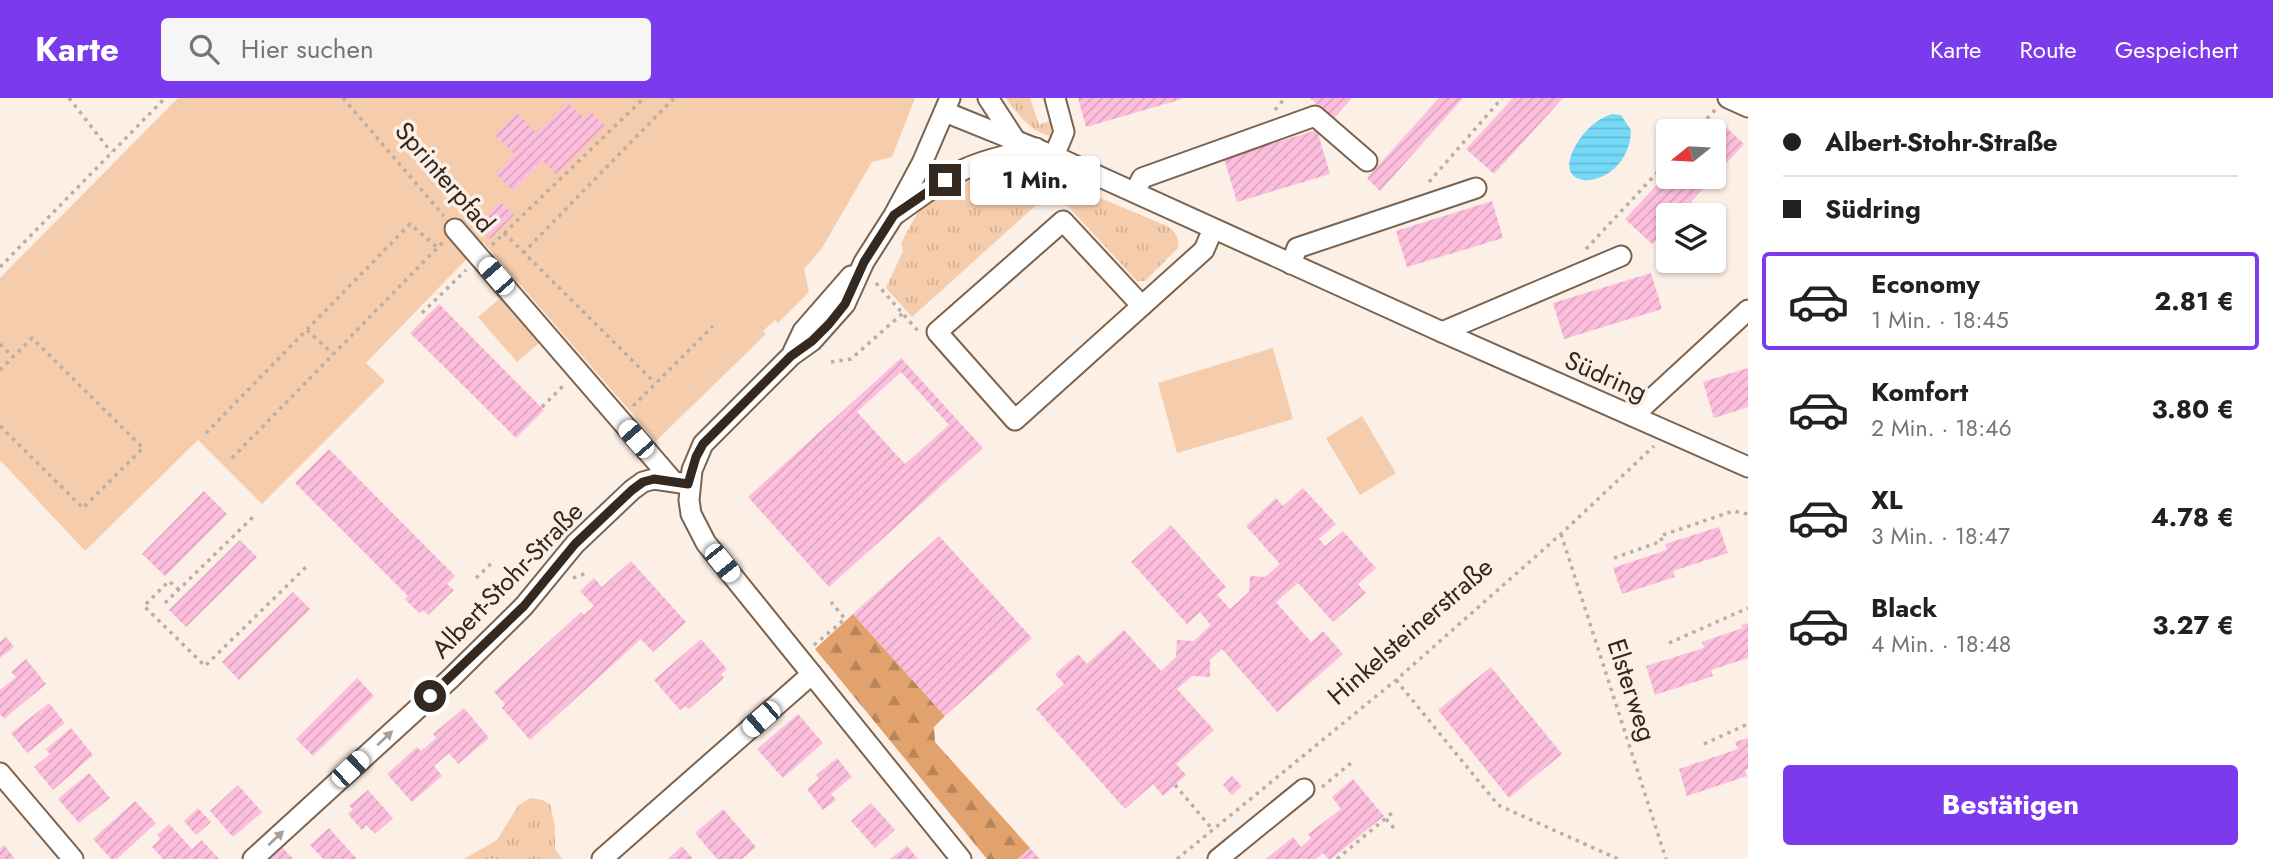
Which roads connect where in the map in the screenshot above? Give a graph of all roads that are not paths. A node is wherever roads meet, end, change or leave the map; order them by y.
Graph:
1 (988, 98) edge
2 (1055, 98) edge
3 (1723, 102) edge
4 (947, 105) edge
5 (1748, 107) edge
6 (1014, 138) junction
7 (1045, 152) junction
8 (1367, 161) dead end
9 (1476, 188) dead end
10 (1135, 192) junction
11 (894, 215) junction
12 (456, 229) road end
13 (1213, 229) junction
14 (1621, 256) dead end
15 (1291, 264) junction
16 (1142, 306) junction
17 (1748, 310) edge
18 (1442, 332) junction
19 (1633, 416) junction
20 (1748, 467) edge
21 (680, 483) junction
22 (812, 674) junction
23 (0, 773) edge
24 (1304, 789) road end
25 (73, 859) edge
26 (253, 859) edge
27 (602, 859) edge
28 (961, 859) edge
29 (1219, 859) edge

1 - 6 street
2 - 7 street
3 - 5 street
4 - 6 street, Südring
4 - 11 street
6 - 7 street, Südring
7 - 10 street, Südring
7 - 11 street
8 - 10 street
9 - 15 street
10 - 13 street, Südring
11 - 21 street
12 - 21 street, Sprinterpfad
13 - 15 street, Südring
13 - 16 street
14 - 18 street
15 - 18 street, Südring
16 - 16 street
17 - 19 street
18 - 19 street, Südring
19 - 20 street, Südring
21 - 22 street
26 -> 21 street, Albert-Stohr-Straße
22 - 27 street
22 - 28 street
23 - 25 street
24 - 29 street

